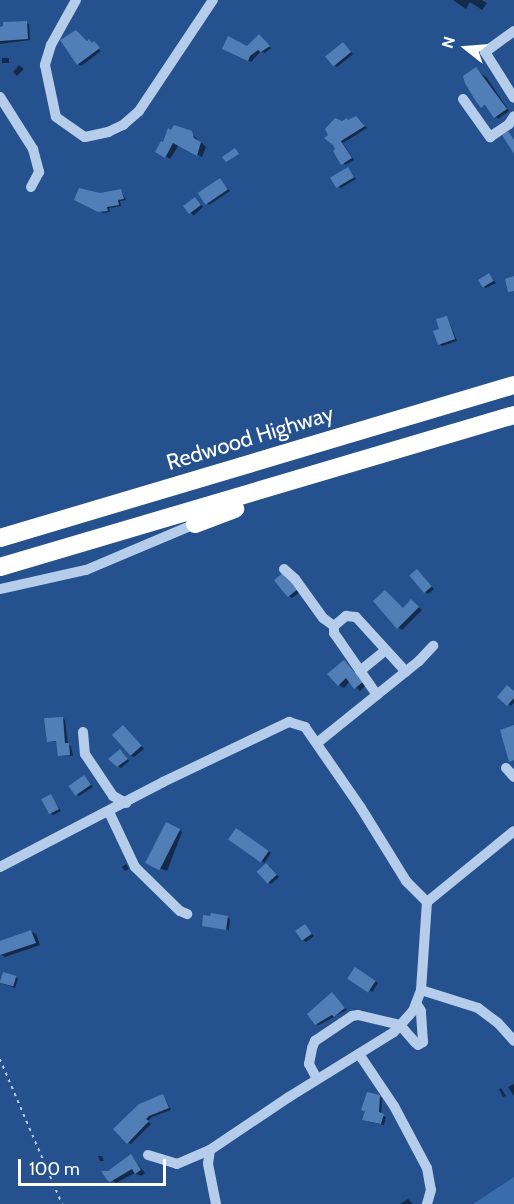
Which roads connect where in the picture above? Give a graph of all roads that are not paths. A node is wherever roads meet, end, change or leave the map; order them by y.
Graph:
1 (76, 0) edge
2 (213, 0) edge
3 (514, 31) edge
4 (0, 97) edge
5 (514, 98) edge
6 (463, 99) dead end
7 (514, 116) edge
8 (31, 187) dead end
9 (514, 385) edge
10 (514, 415) edge
11 (398, 449) junction
12 (195, 524) joint
13 (0, 538) edge
14 (0, 567) edge
15 (284, 569) dead end
16 (0, 589) edge
17 (334, 626) junction
18 (433, 646) dead end
19 (386, 650) junction
20 (360, 671) junction
21 (406, 672) junction
22 (377, 695) junction
23 (83, 732) dead end
24 (317, 743) junction
25 (506, 768) dead end
26 (514, 777) edge
27 (126, 803) junction
28 (109, 812) junction
29 (514, 831) edge
30 (0, 867) edge
31 (427, 902) junction
32 (187, 915) dead end
33 (421, 990) junction
34 (416, 1003) junction
35 (400, 1025) junction
36 (514, 1041) edge
37 (359, 1054) junction
38 (317, 1079) junction
39 (210, 1150) junction
40 (148, 1155) dead end
41 (216, 1204) edge
42 (427, 1204) edge

1 - 2 street
3 - 5 street
4 - 8 street
6 - 7 street
9 - 13 highway, Redwood Highway
10 - 11 highway
11 - 12 highway
11 - 14 highway
12 - 16 street
15 - 17 street
17 - 19 street
17 - 20 street
18 - 21 street
19 - 20 street
19 - 21 street
20 - 22 street
21 - 22 street
22 - 24 street
23 - 27 street
24 - 27 street
24 - 31 street
25 - 26 street
27 - 28 street
28 - 30 street
28 - 32 street
29 - 31 street
31 - 33 street
33 - 34 street
33 - 36 street
34 - 35 street
34 - 35 street
35 - 37 street
35 - 38 street
37 - 38 street
37 - 42 street
38 - 39 street
39 - 40 street
39 - 41 street

